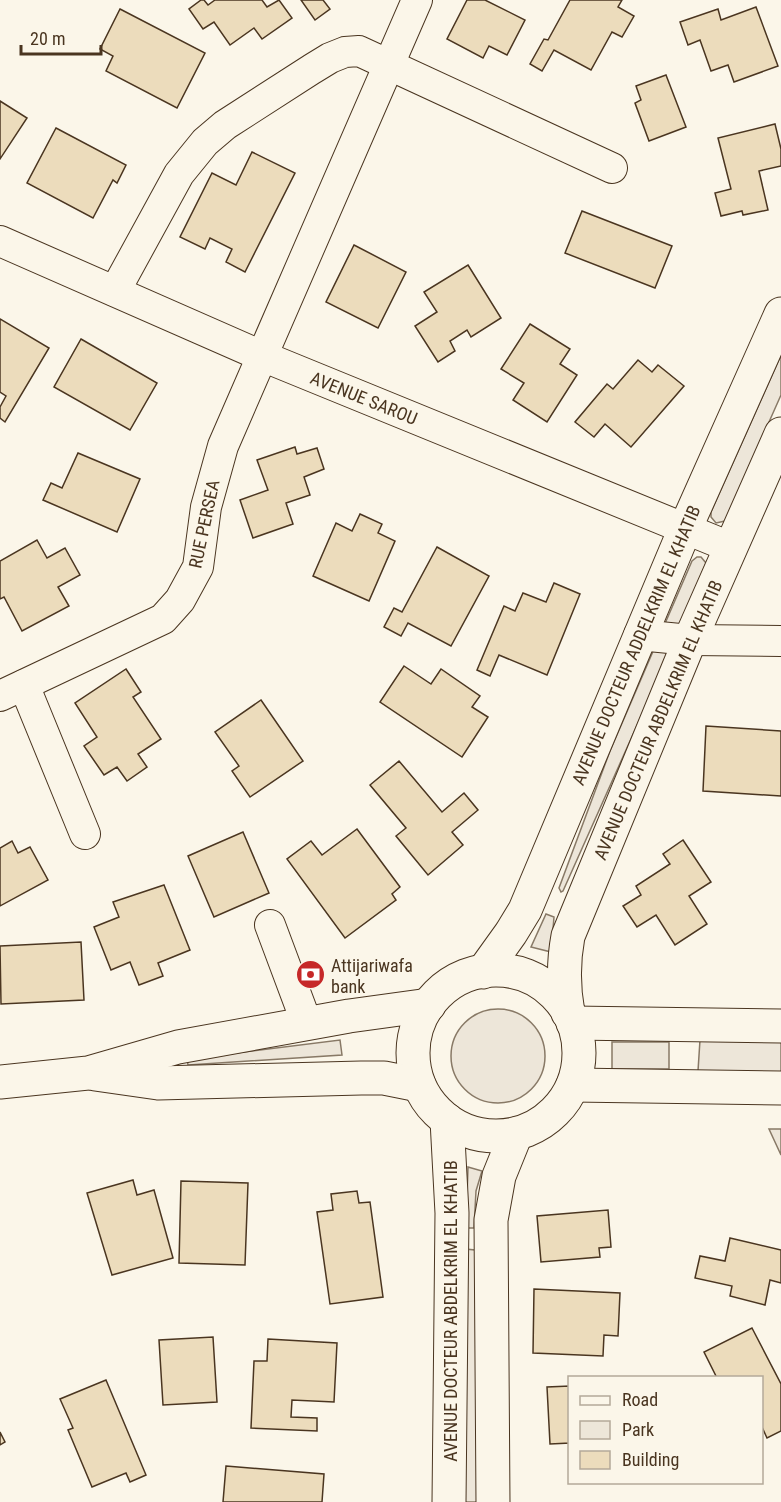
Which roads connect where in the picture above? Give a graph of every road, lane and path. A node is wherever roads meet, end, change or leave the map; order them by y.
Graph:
1 (417, 0) edge
2 (388, 64) junction
3 (612, 168) dead end
4 (0, 241) edge
5 (115, 291) junction
6 (781, 314) edge
7 (262, 356) junction
8 (781, 434) edge
9 (685, 529) junction
10 (730, 547) junction
11 (639, 634) junction
12 (690, 640) junction
13 (781, 641) edge
14 (12, 690) edge
15 (85, 834) dead end
16 (270, 925) dead end
17 (483, 972) junction
18 (429, 1005) junction
19 (571, 1018) junction
20 (307, 1024) junction
21 (781, 1026) edge
22 (88, 1073) junction
23 (0, 1082) edge
24 (419, 1085) junction
25 (573, 1085) junction
26 (781, 1088) edge
27 (447, 1120) junction
28 (516, 1134) junction
29 (449, 1502) edge
30 (494, 1502) edge

1 - 2 street, RUE PERSEA
2 - 3 street
2 - 5 street
2 - 7 street, RUE PERSEA
4 - 5 street, AVENUE SAROU
5 - 7 street, AVENUE SAROU
6 - 9 main road, AVENUE DOCTEUR ADDELKRIM EL KHATIB
7 - 9 street, AVENUE SAROU
7 - 14 street, RUE PERSEA
8 - 10 main road, AVENUE DOCTEUR ABDELKRIM EL KHATIB
9 - 10 street, AVENUE SAROU
9 - 11 main road, AVENUE DOCTEUR ADDELKRIM EL KHATIB
10 - 12 main road, AVENUE DOCTEUR ABDELKRIM EL KHATIB
11 - 12 street
11 - 17 main road, AVENUE DOCTEUR ADDELKRIM EL KHATIB
12 - 13 street
12 - 19 main road, AVENUE DOCTEUR ABDELKRIM EL KHATIB
14 - 15 street
16 - 20 street
17 - 18 main road
17 - 19 main road
18 - 20 main road
18 - 24 main road
19 - 21 main road
19 - 25 main road
20 - 22 main road
22 - 23 main road
22 - 24 main road
24 - 27 main road
25 - 26 main road
25 - 28 main road
27 - 28 main road
27 - 29 main road, AVENUE DOCTEUR ABDELKRIM EL KHATIB
28 - 30 main road

